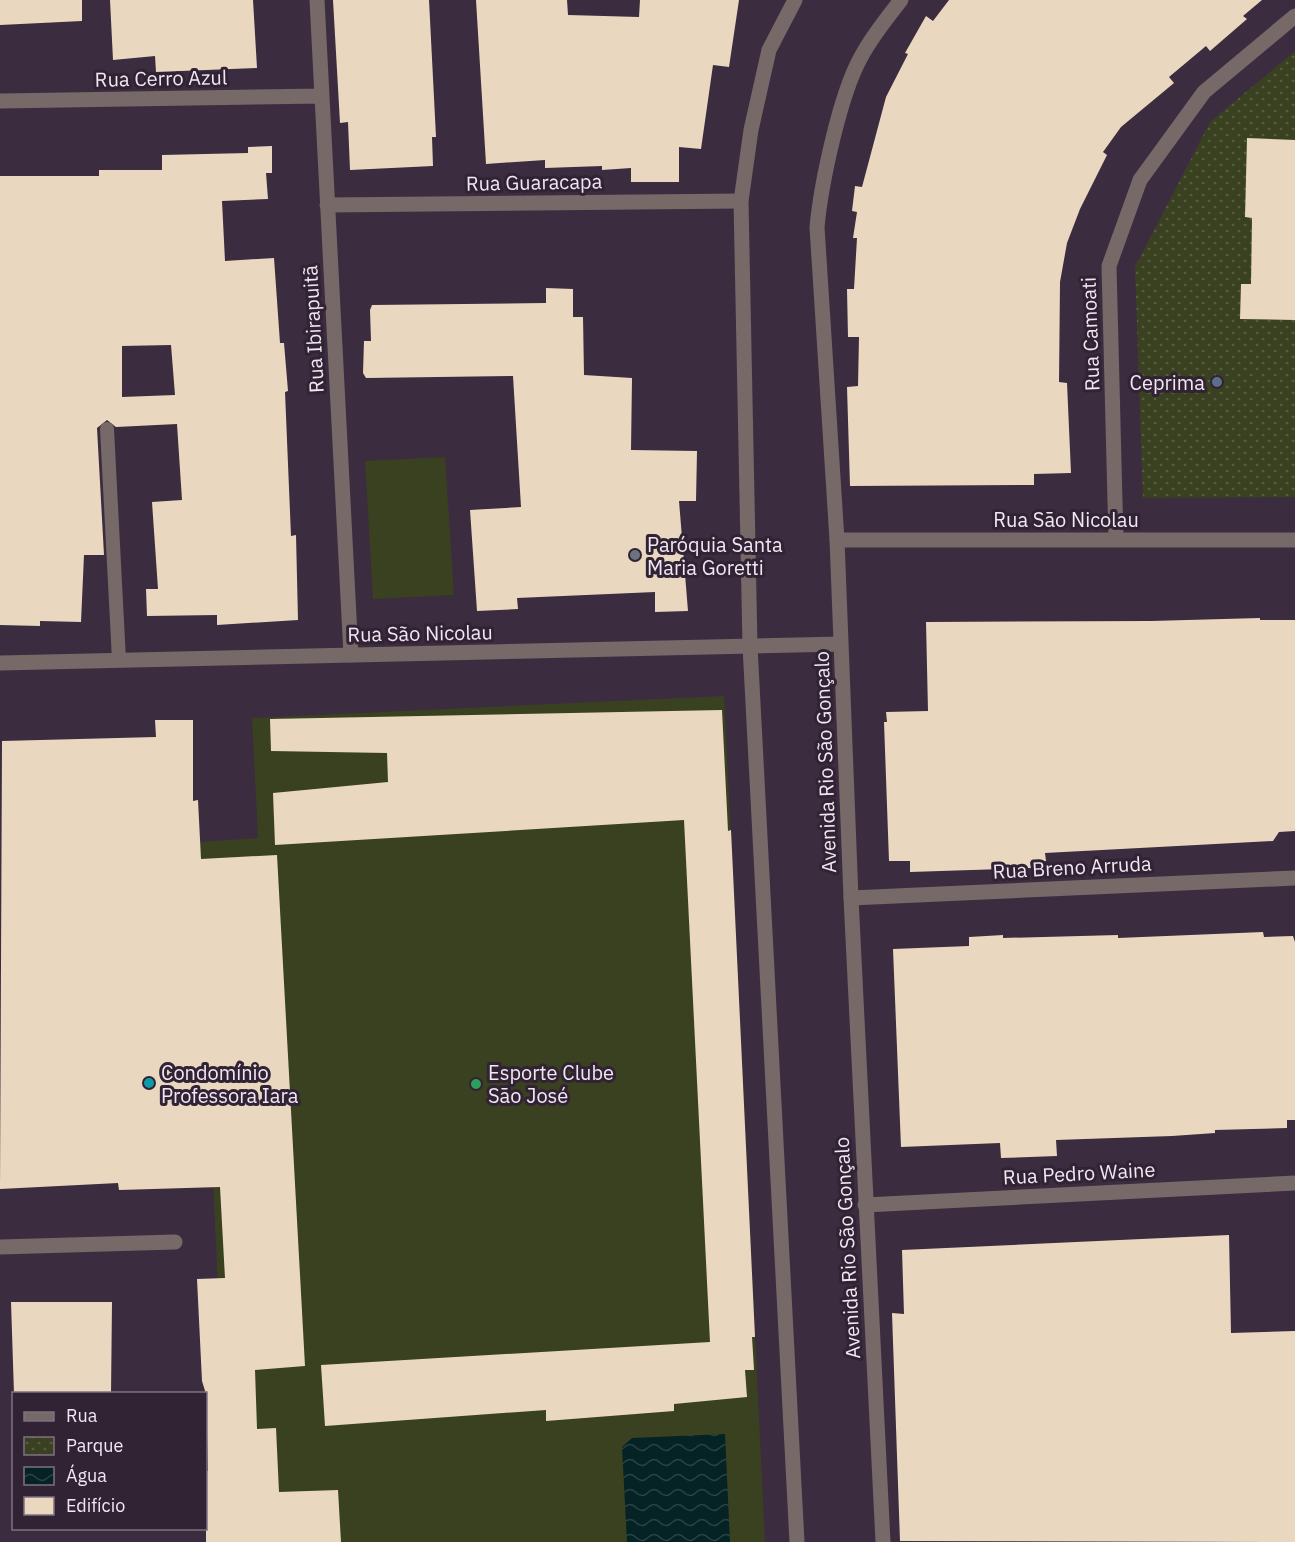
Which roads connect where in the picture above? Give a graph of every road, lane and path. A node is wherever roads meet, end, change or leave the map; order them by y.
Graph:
1 (317, 0) edge
2 (795, 0) edge
3 (901, 0) edge
4 (1295, 16) edge
5 (322, 96) junction
6 (0, 101) edge
7 (741, 201) junction
8 (327, 205) junction
9 (107, 429) dead end
10 (837, 540) junction
11 (1116, 540) junction
12 (1295, 540) edge
13 (841, 644) junction
14 (750, 646) junction
15 (351, 656) junction
16 (119, 660) junction
17 (0, 663) edge
18 (1295, 878) edge
19 (851, 898) junction
20 (1295, 1183) edge
21 (865, 1205) junction
22 (174, 1242) dead end
23 (0, 1247) edge
24 (797, 1542) edge
25 (883, 1542) edge

1 - 5 street, Rua Ibirapuitã
2 - 7 street
3 - 10 street, Avenida Rio São Gonçalo
4 - 11 street, Rua Camoati
5 - 6 street, Rua Cerro Azul
5 - 8 street, Rua Ibirapuitã
7 - 8 street, Rua Guaracapa
7 - 14 street
8 - 15 street, Rua Ibirapuitã
9 - 16 lane
10 - 11 street, Rua São Nicolau
10 - 13 street, Avenida Rio São Gonçalo
11 - 12 street, Rua São Nicolau
13 - 14 street, Rua São Nicolau
13 - 19 street, Avenida Rio São Gonçalo
14 - 15 street, Rua São Nicolau
14 - 24 street
15 - 16 street, Rua São Nicolau
16 - 17 street, Rua São Nicolau
18 - 19 street, Rua Breno Arruda
19 - 21 street, Avenida Rio São Gonçalo
20 - 21 street, Rua Pedro Waine
21 - 25 street, Avenida Rio São Gonçalo
22 - 23 street

